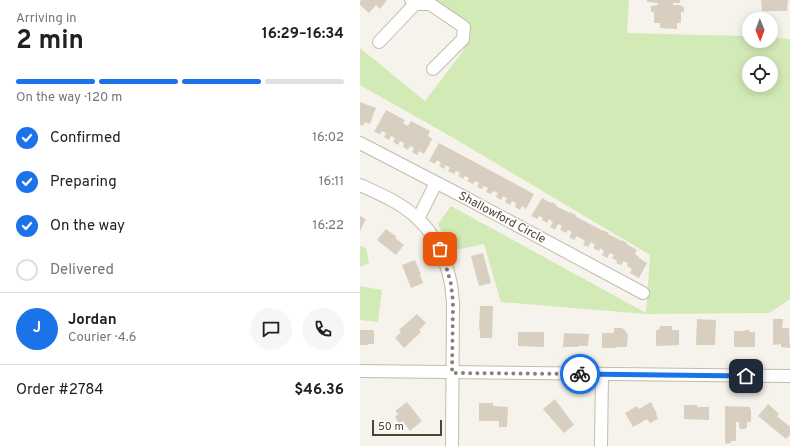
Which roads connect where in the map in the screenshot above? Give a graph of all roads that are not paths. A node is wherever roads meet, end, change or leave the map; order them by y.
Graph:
1 (413, 2) edge
2 (379, 42) dead end
3 (433, 69) dead end
4 (360, 143) edge
5 (436, 183) junction
6 (360, 185) edge
7 (418, 219) junction
8 (643, 293) dead end
9 (360, 371) edge
10 (452, 373) junction
11 (602, 375) junction
12 (790, 376) edge
13 (452, 446) edge
14 (601, 446) edge

1 - 2 street
1 - 3 street
4 - 5 street, Shallowford Circle
5 - 7 street
5 - 8 street, Shallowford Circle
6 - 7 street
7 - 10 street
9 - 10 street
10 - 11 street
10 - 13 street
11 - 12 street
11 - 14 street

